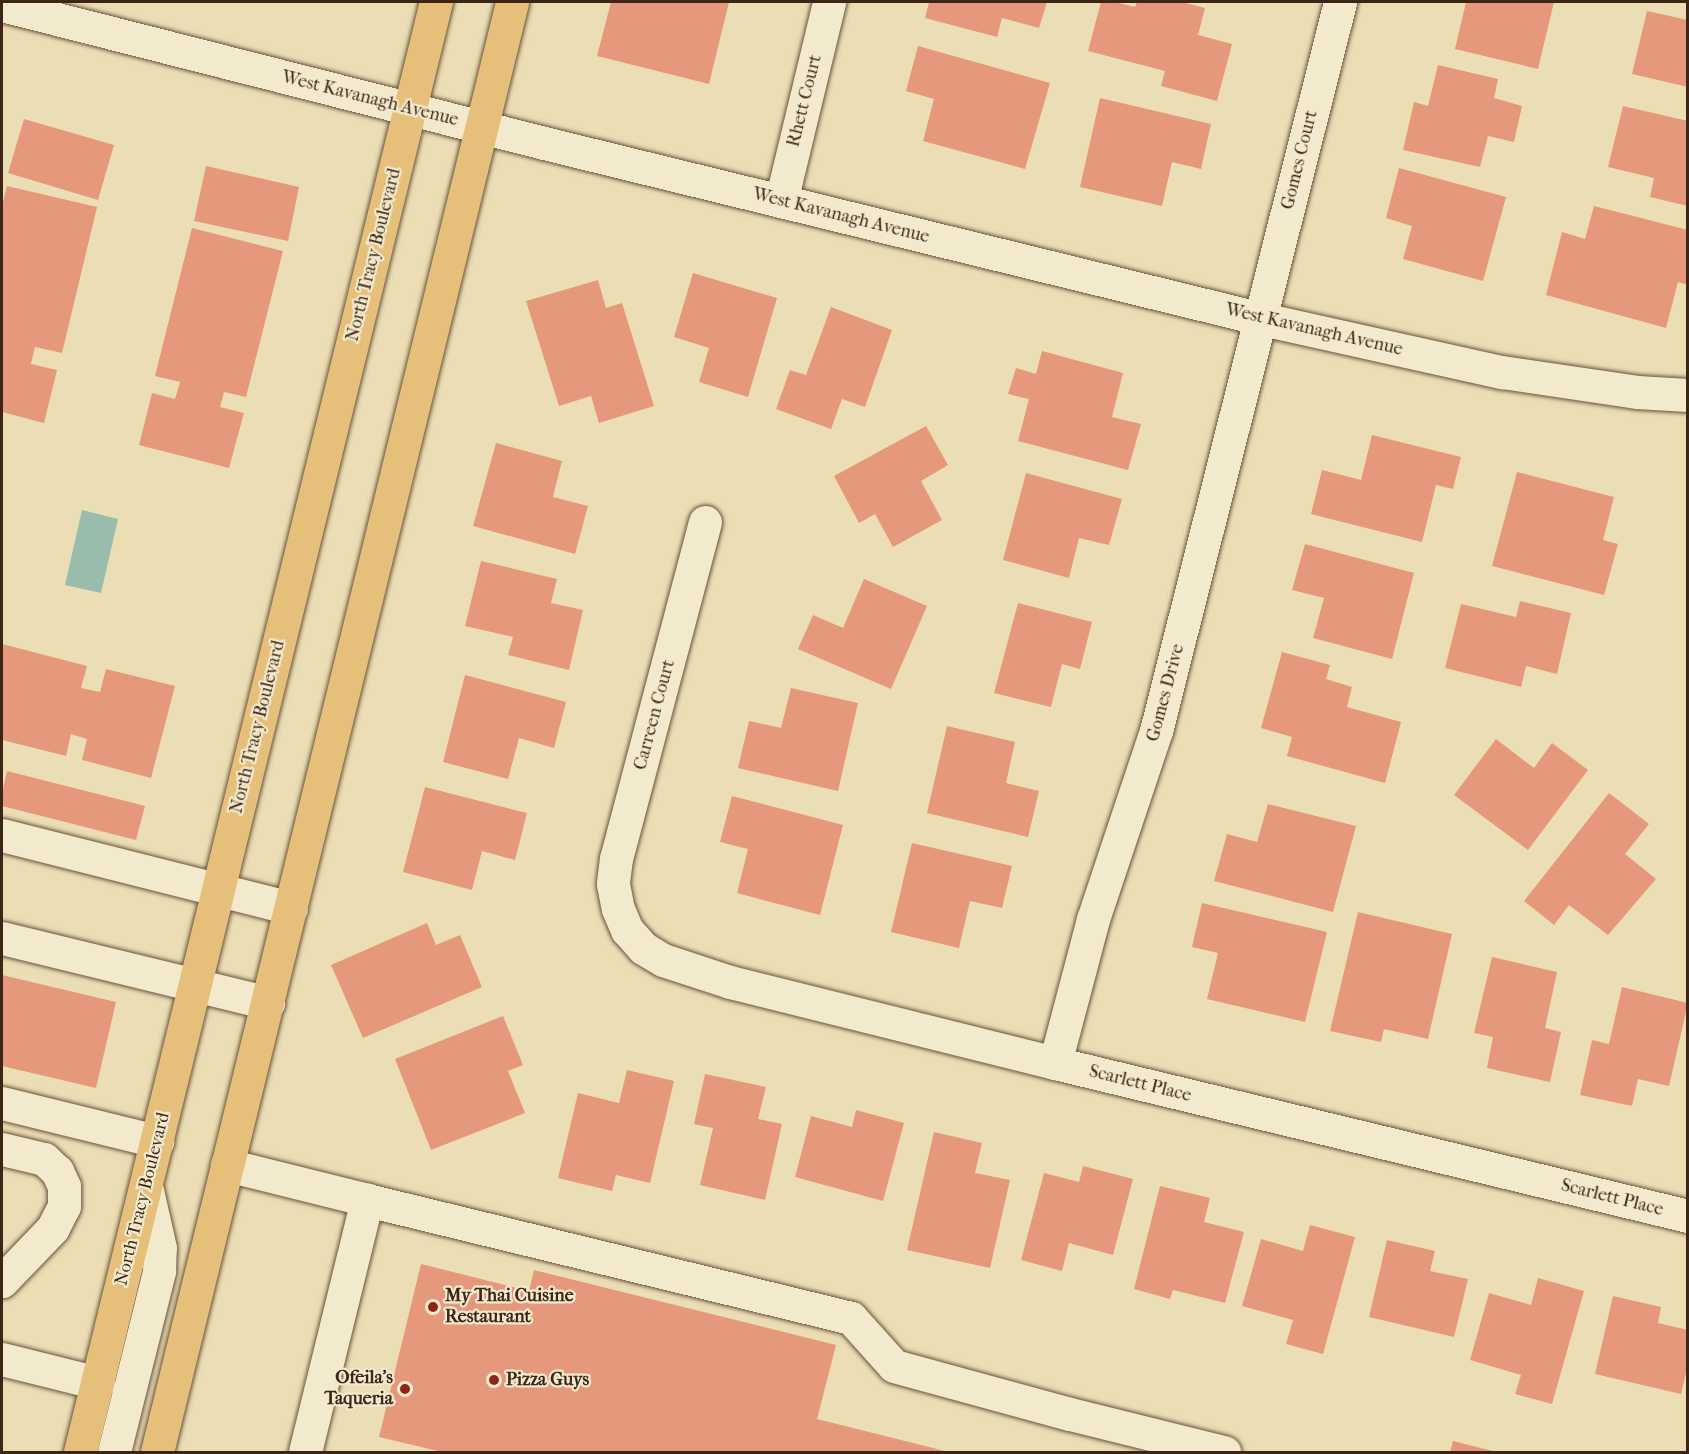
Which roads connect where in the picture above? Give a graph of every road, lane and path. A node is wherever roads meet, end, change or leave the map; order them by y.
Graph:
1 (436, 2) edge
2 (513, 2) edge
3 (830, 2) edge
4 (1340, 2) edge
5 (2, 5) edge
6 (82, 14) edge
7 (410, 109) junction
8 (482, 127) junction
9 (781, 201) junction
10 (1262, 319) junction
11 (1688, 395) edge
12 (705, 522) dead end
13 (2, 835) edge
14 (218, 890) junction
15 (291, 908) junction
16 (618, 909) joint
17 (2, 938) edge
18 (195, 985) junction
19 (268, 1004) junction
20 (1055, 1063) junction
21 (2, 1103) edge
22 (157, 1141) junction
23 (2, 1149) edge
24 (227, 1165) junction
25 (146, 1186) junction
26 (367, 1200) junction
27 (1688, 1216) edge
28 (2, 1281) edge
29 (2, 1359) edge
30 (98, 1383) junction
31 (80, 1452) edge
32 (114, 1452) edge
33 (157, 1452) edge
34 (304, 1452) edge
35 (1224, 1452) edge

1 - 7 main road, North Tracy Boulevard
2 - 8 main road
3 - 9 street, Rhett Court
4 - 10 street, Gomes Court
5 - 6 street, West Kavanagh Avenue
6 - 7 street, West Kavanagh Avenue
7 - 8 street, West Kavanagh Avenue
7 - 14 main road, North Tracy Boulevard
8 - 9 street, West Kavanagh Avenue
8 - 15 main road
9 - 10 street, West Kavanagh Avenue
10 - 11 street, West Kavanagh Avenue
10 - 20 street, Gomes Drive
12 - 16 street, Carreen Court
13 - 14 street
14 - 15 street
14 - 18 main road, North Tracy Boulevard
15 - 19 main road
16 - 20 street, Scarlett Place
17 - 18 street
18 - 19 street
18 - 22 main road, North Tracy Boulevard
19 - 24 main road
20 - 27 street, Scarlett Place
21 - 22 street
22 - 25 main road, North Tracy Boulevard
23 - 28 street
24 - 26 street
24 - 33 main road
25 - 30 main road, North Tracy Boulevard
25 - 32 street
26 - 34 street
26 - 35 street
29 - 30 street
30 - 31 main road, North Tracy Boulevard

